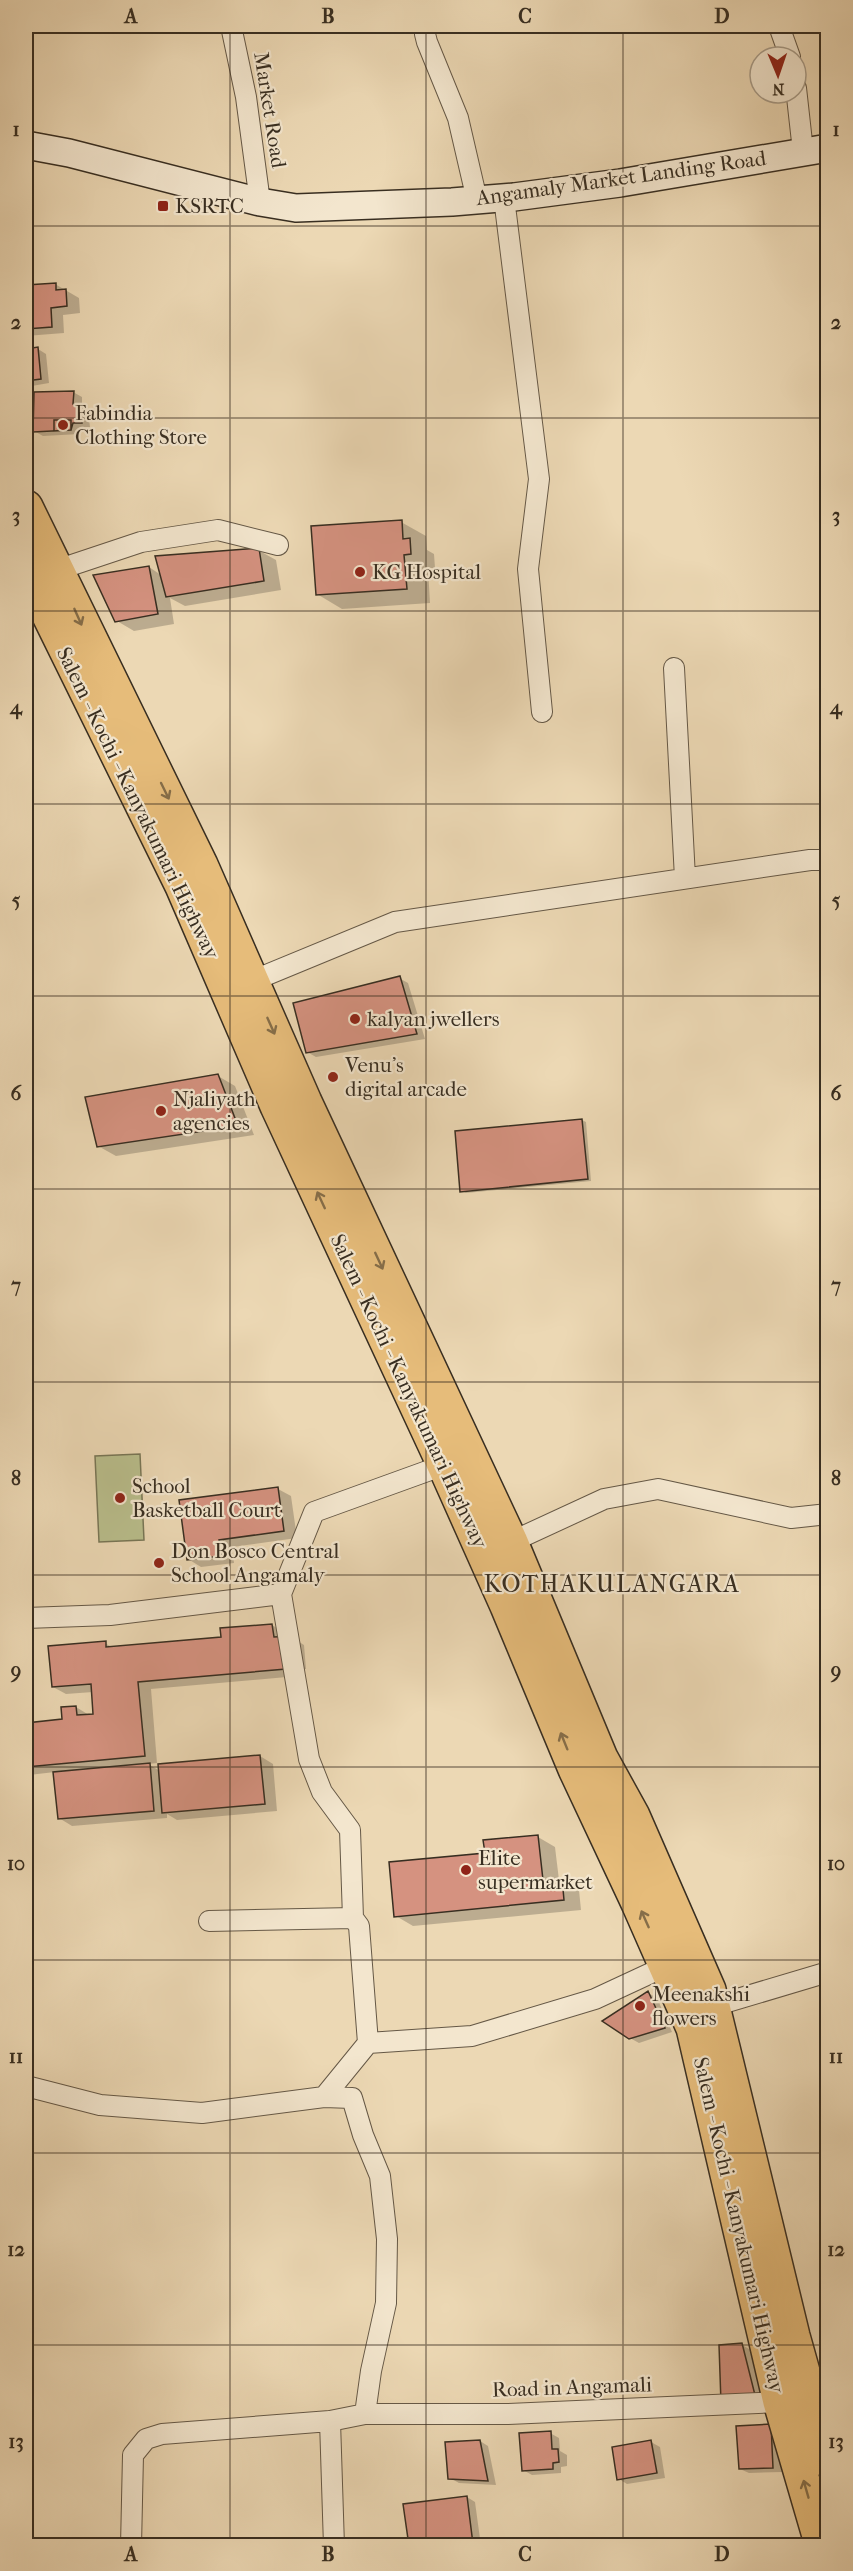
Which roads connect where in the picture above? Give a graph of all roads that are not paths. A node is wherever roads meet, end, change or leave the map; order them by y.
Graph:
1 (231, 26) edge
2 (427, 26) edge
3 (779, 26) edge
4 (786, 45) edge
5 (801, 105) edge
6 (26, 145) edge
7 (815, 150) edge
8 (504, 198) junction
9 (477, 200) junction
10 (260, 202) junction
11 (26, 507) edge
12 (278, 545) dead end
13 (41, 570) edge
14 (674, 668) dead end
15 (542, 712) dead end
16 (828, 860) edge
17 (685, 878) junction
18 (252, 981) junction
19 (444, 1465) junction
20 (828, 1514) edge
21 (511, 1542) junction
22 (281, 1594) junction
23 (26, 1618) edge
24 (353, 1918) junction
25 (209, 1921) dead end
26 (666, 1966) junction
27 (828, 1972) edge
28 (714, 2006) junction
29 (368, 2043) junction
30 (26, 2086) edge
31 (324, 2097) junction
32 (780, 2402) junction
33 (365, 2414) junction
34 (330, 2421) junction
35 (828, 2461) edge
36 (131, 2546) edge
37 (334, 2546) edge
38 (822, 2546) edge

1 - 10 street, Market Road
2 - 9 street
3 - 4 street
5 - 7 street
6 - 10 main road, Angamaly Market Landing Road
7 - 8 main road, Angamaly Market Landing Road
8 - 9 main road, Angamaly Market Landing Road
8 - 15 street
9 - 10 main road, Angamaly Market Landing Road
11 - 13 highway, Salem - Kochi - Kanyakumari Highway
12 - 13 street
13 -> 18 highway, Salem - Kochi - Kanyakumari Highway
19 -> 13 highway, Salem - Kochi - Kanyakumari Highway
14 - 17 street
16 - 17 street
17 - 18 street
18 -> 21 highway, Salem - Kochi - Kanyakumari Highway
19 - 22 street
26 -> 19 highway, Salem - Kochi - Kanyakumari Highway
20 - 21 street
21 - 28 highway, Salem - Kochi - Kanyakumari Highway
22 - 23 street
22 - 24 street
24 - 25 street
24 - 29 street
26 - 29 street
26 - 32 highway, Salem - Kochi - Kanyakumari Highway
27 - 28 street
28 - 35 highway, Salem - Kochi - Kanyakumari Highway
29 - 31 street
30 - 31 street
31 - 33 street
32 - 33 street, Road in Angamali
38 -> 32 highway, Salem - Kochi - Kanyakumari Highway
33 - 34 street, Road in Angamali
34 - 36 street, Road in Angamali
34 - 37 street

